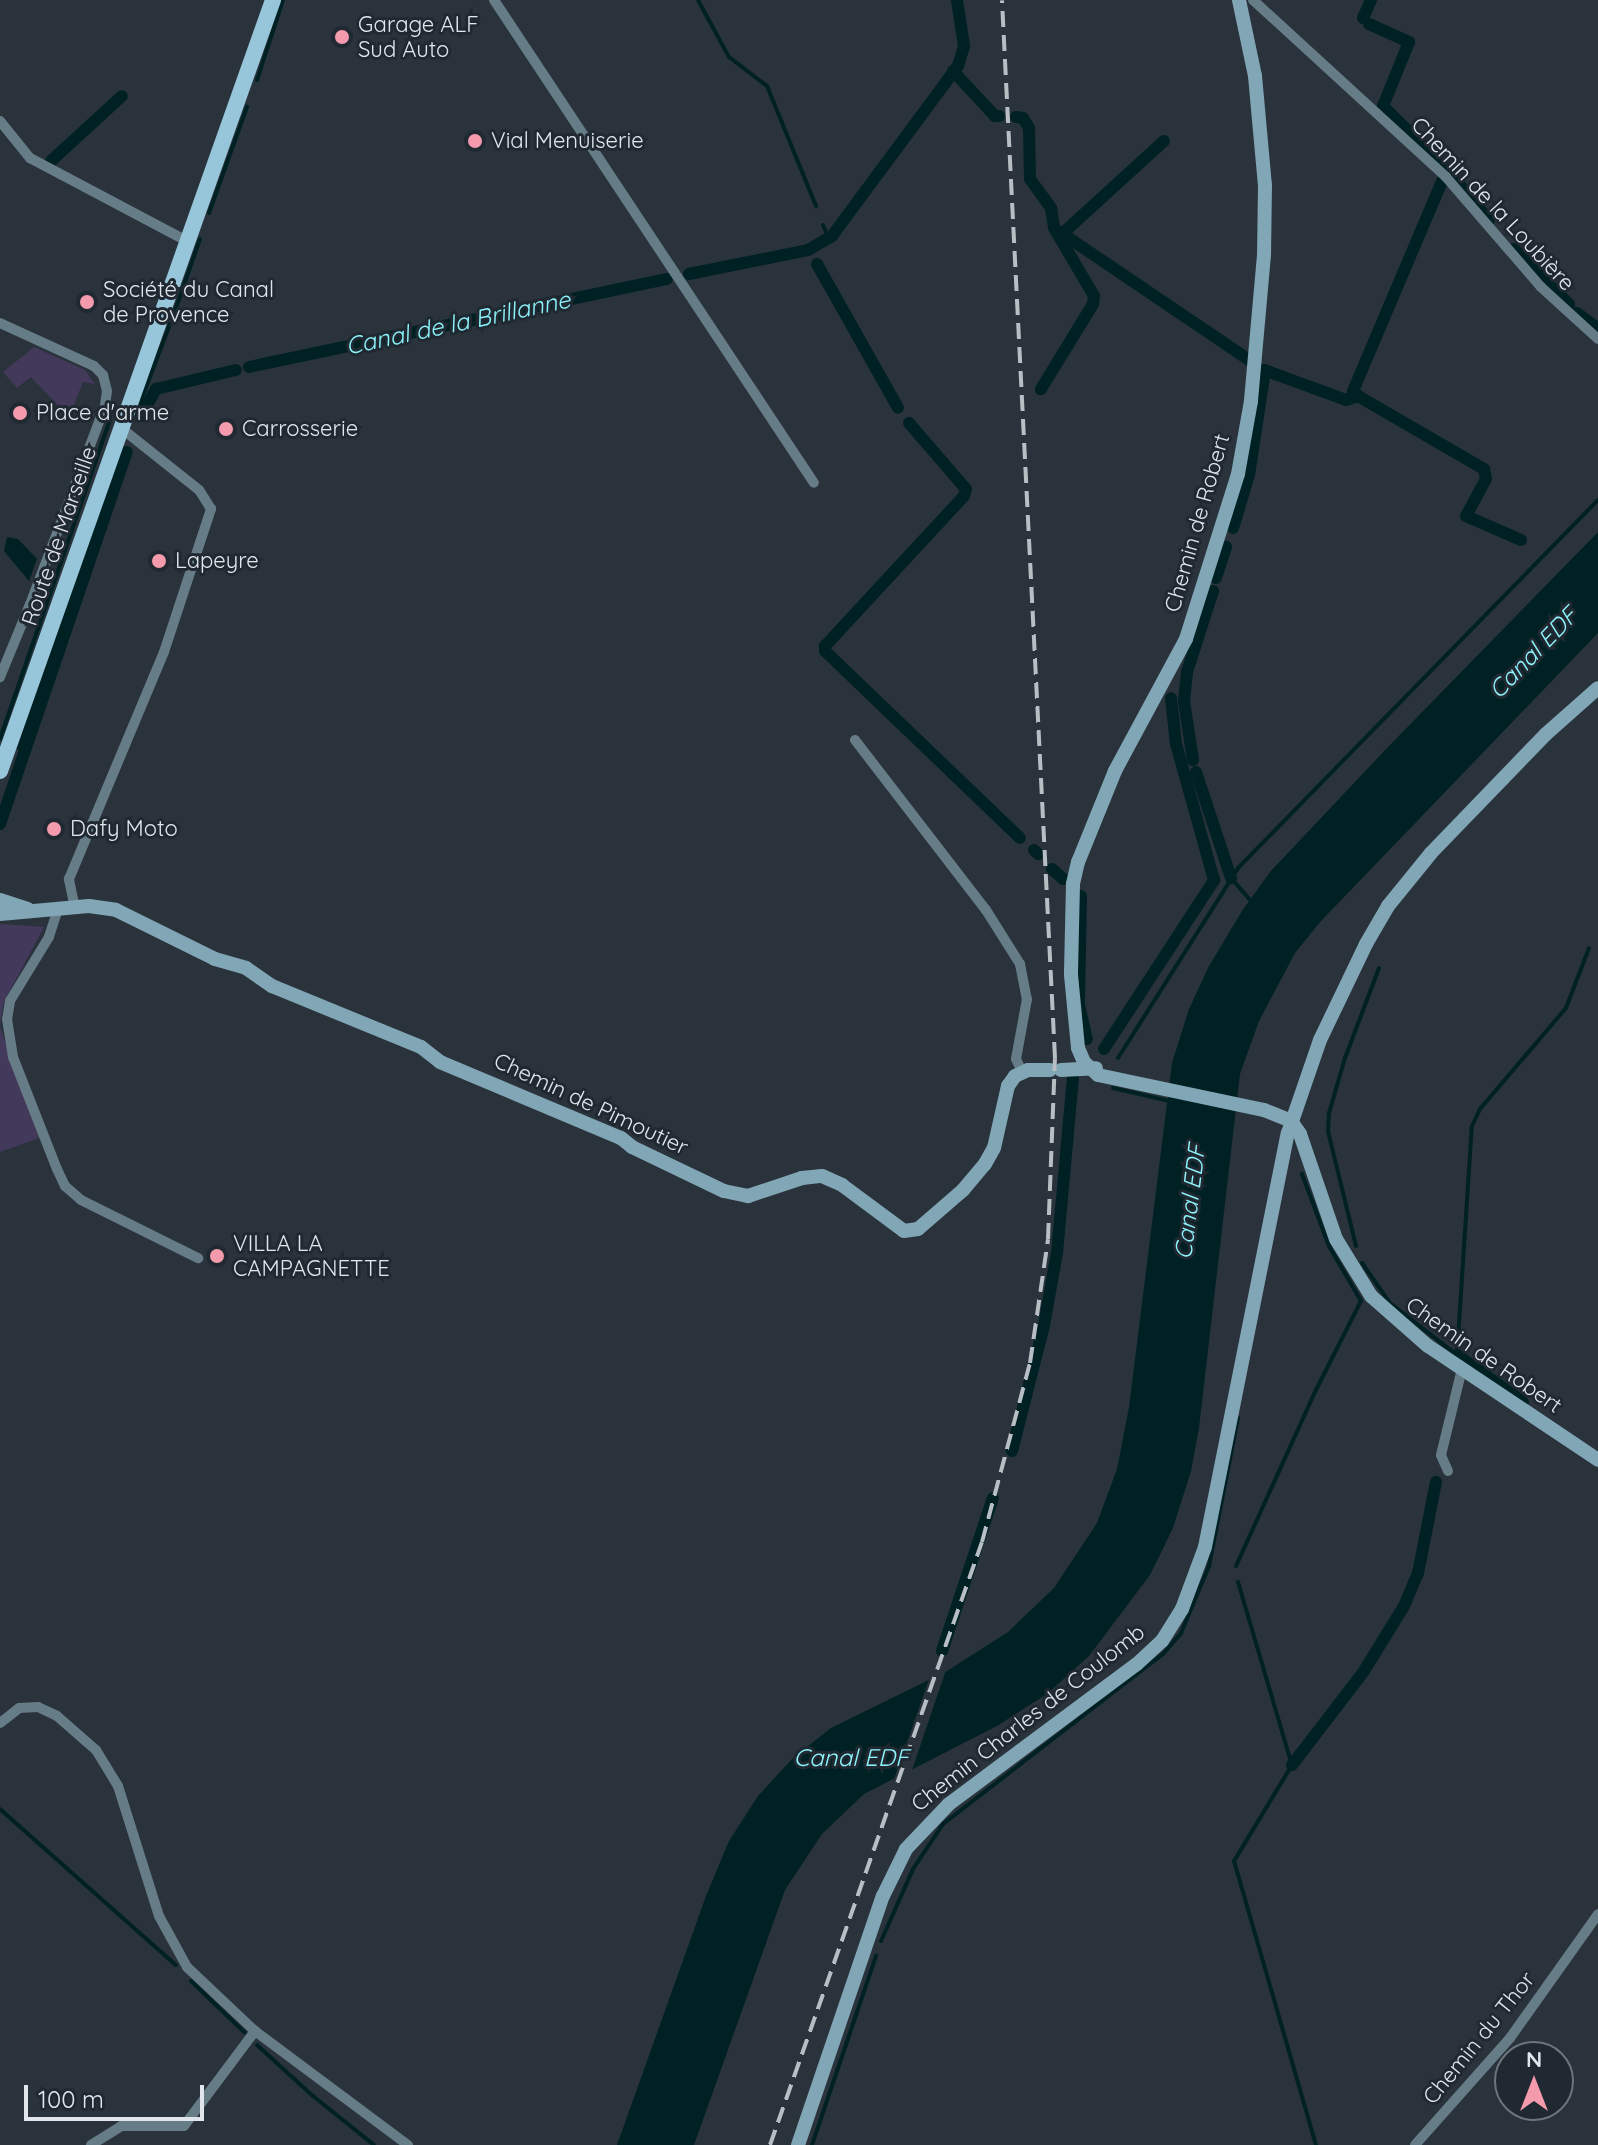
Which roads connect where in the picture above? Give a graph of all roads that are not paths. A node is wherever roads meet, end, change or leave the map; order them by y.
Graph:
1 (273, 0) edge
2 (494, 0) edge
3 (1239, 0) edge
4 (1253, 0) edge
5 (0, 121) edge
6 (187, 241) junction
7 (0, 323) edge
8 (1598, 339) edge
9 (121, 428) junction
10 (814, 483) dead end
11 (0, 677) edge
12 (1598, 688) edge
13 (855, 740) dead end
14 (0, 771) edge
15 (0, 900) edge
16 (75, 908) junction
17 (36, 912) junction
18 (57, 912) junction
19 (0, 914) edge
20 (1090, 1062) junction
21 (1022, 1072) junction
22 (1127, 1081) junction
23 (1291, 1121) junction
24 (1309, 1160) junction
25 (1278, 1172) junction
26 (198, 1258) dead end
27 (1462, 1369) junction
28 (1598, 1460) edge
29 (1448, 1471) dead end
30 (0, 1723) edge
31 (1598, 1914) edge
32 (255, 2031) junction
33 (91, 2145) edge
34 (408, 2145) edge
35 (798, 2145) edge
36 (1415, 2145) edge

1 - 6 main road, Route de Marseille
2 - 10 street
3 - 20 street, Chemin de Robert
4 - 8 street, Chemin de la Loubière
5 - 6 street
6 - 9 main road, Route de Marseille
7 - 11 street
9 - 14 main road, Route de Marseille
9 - 16 street
12 - 23 street, Chemin Charles de Coulomb
13 - 21 street
15 - 17 street, Chemin de Pimoutier
16 - 18 street, Chemin de Pimoutier
16 - 21 street, Chemin de Pimoutier
17 - 18 street, Chemin de Pimoutier
17 - 19 street, Chemin de Pimoutier
18 - 26 street
20 - 21 street
20 - 22 street
20 - 22 street
22 - 23 street
23 - 24 street, Chemin de Robert
23 - 25 street, Chemin Charles de Coulomb
24 - 25 street
24 - 27 street, Chemin de Robert
25 - 35 street, Chemin Charles de Coulomb
27 - 28 street, Chemin de Robert
27 - 29 street
30 - 32 street
31 - 36 street, Chemin du Thor
32 - 33 street
32 - 34 street

